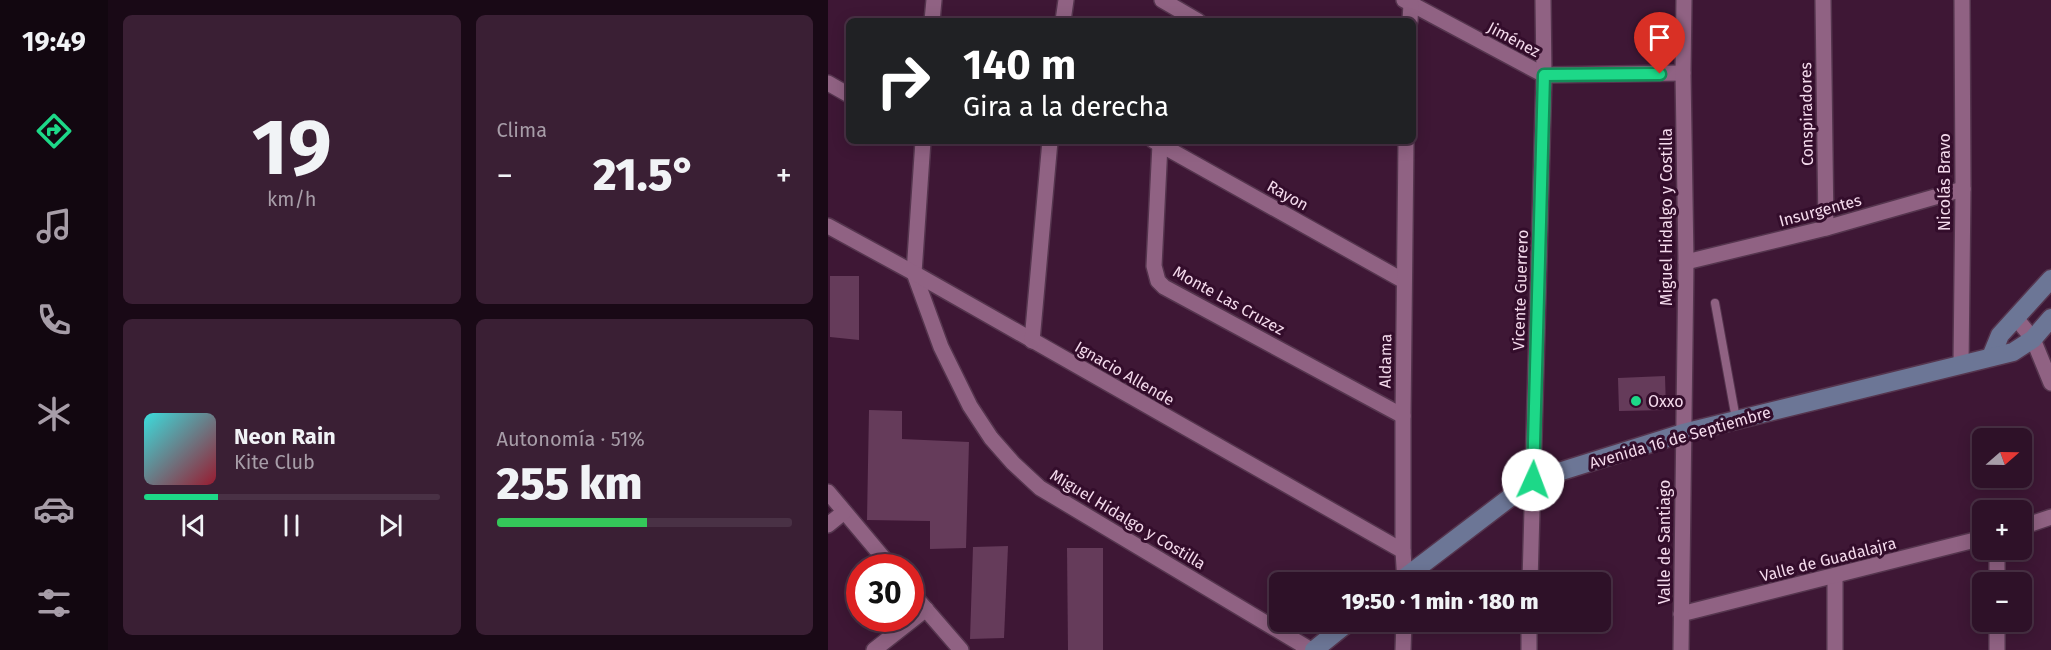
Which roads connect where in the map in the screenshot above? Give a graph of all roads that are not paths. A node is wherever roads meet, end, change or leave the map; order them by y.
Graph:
1 (934, 0) edge
2 (1066, 0) edge
3 (1162, 0) edge
4 (1543, 0) edge
5 (1684, 0) edge
6 (1823, 0) edge
7 (1962, 0) edge
8 (1407, 2) edge
9 (1179, 5) edge
10 (932, 18) edge
11 (1063, 18) edge
12 (1194, 18) edge
13 (1410, 18) edge
14 (1683, 73) junction
15 (1544, 75) junction
16 (828, 83) edge
17 (846, 93) edge
18 (923, 144) edge
19 (1050, 144) edge
20 (1157, 144) edge
21 (1159, 144) edge
22 (1406, 144) edge
23 (1963, 189) junction
24 (828, 226) edge
25 (1826, 228) junction
26 (1686, 262) junction
27 (914, 273) junction
28 (2051, 279) edge
29 (1404, 281) junction
30 (1715, 303) dead end
31 (2016, 318) junction
32 (2051, 318) edge
33 (2033, 339) junction
34 (1032, 341) junction
35 (1991, 357) junction
36 (1961, 365) junction
37 (2051, 383) edge
38 (1402, 416) junction
39 (1736, 420) junction
40 (1683, 433) junction
41 (1533, 480) junction
42 (828, 492) edge
43 (844, 512) junction
44 (2051, 517) edge
45 (2032, 524) edge
46 (828, 525) edge
47 (1972, 541) edge
48 (1403, 552) junction
49 (880, 554) edge
50 (1403, 572) edge
51 (1413, 572) edge
52 (1530, 572) edge
53 (1835, 577) junction
54 (924, 607) edge
55 (926, 609) junction
56 (1681, 614) junction
57 (1336, 632) edge
58 (1404, 632) edge
59 (1529, 632) edge
60 (1997, 632) edge
61 (874, 650) edge
62 (961, 650) edge
63 (1312, 650) edge
64 (1403, 650) edge
65 (1529, 650) edge
66 (1681, 650) edge
67 (1835, 650) edge
68 (1997, 650) edge

1 - 10 street
2 - 11 street
3 - 9 street
4 - 15 street, Vicente Guerrero
5 - 14 street, Miguel Hidalgo y Costilla
6 - 25 street, Conspiradores
7 - 23 street, Nicolás Bravo
8 - 13 street
8 - 15 street, Jiménez
9 - 12 street
14 - 15 street
14 - 26 street, Miguel Hidalgo y Costilla
15 - 41 street, Vicente Guerrero
16 - 17 street
18 - 27 street, Miguel Hidalgo y Costilla
19 - 34 street
20 - 38 street, Monte Las Cruzez
21 - 29 street, Rayon
22 - 29 street, Aldama
23 - 25 street, Insurgentes
23 - 36 street, Nicolás Bravo
24 - 27 street, Ignacio Allende
25 - 26 street, Insurgentes
26 - 40 street, Miguel Hidalgo y Costilla
27 - 34 street, Ignacio Allende
27 - 63 street, Miguel Hidalgo y Costilla
28 - 31 street
29 - 38 street, Aldama
30 - 39 lane
31 - 33 street
31 - 35 street
32 - 33 street, Avenida 16 de Septiembre
33 - 35 street, Avenida 16 de Septiembre
33 - 37 street
34 - 48 street, Ignacio Allende
35 - 36 street, Avenida 16 de Septiembre
36 - 39 street, Avenida 16 de Septiembre
38 - 48 street, Aldama
39 - 40 street, Avenida 16 de Septiembre
40 - 41 street, Avenida 16 de Septiembre
40 - 56 street, Valle de Santiago
41 - 51 street, Avenida 16 de Septiembre
41 - 52 street, Vicente Guerrero
42 - 43 street
43 - 46 street
43 - 49 street
44 - 45 street
47 - 53 street, Valle de Guadalajra
48 - 50 street, Aldama
53 - 56 street, Valle de Guadalajra
53 - 67 street
54 - 55 street
55 - 61 street
55 - 62 street
56 - 66 street, Valle de Santiago
57 - 63 street
58 - 64 street
59 - 65 street
60 - 68 street

